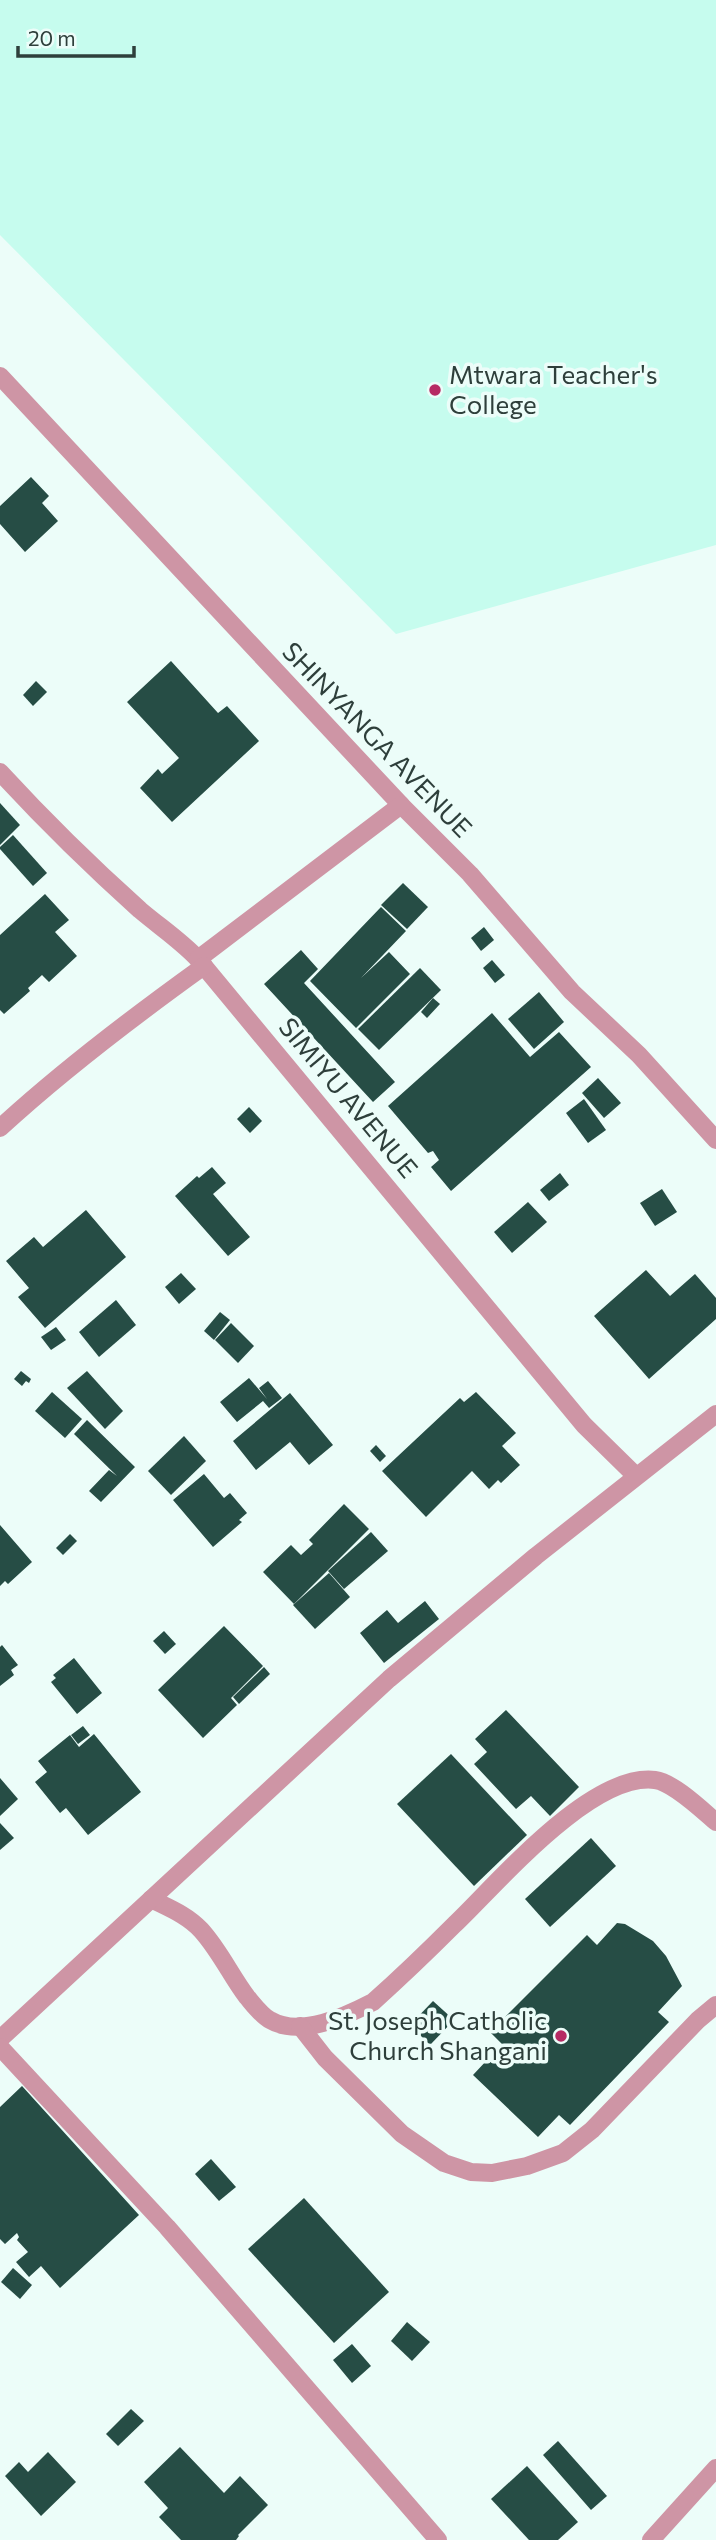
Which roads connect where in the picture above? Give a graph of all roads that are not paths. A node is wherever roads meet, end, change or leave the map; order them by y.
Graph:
1 (0, 376) edge
2 (0, 772) edge
3 (401, 805) junction
4 (201, 963) junction
5 (0, 1128) edge
6 (716, 1140) edge
7 (716, 1414) edge
8 (636, 1476) junction
9 (716, 1822) edge
10 (151, 1899) junction
11 (716, 2005) edge
12 (300, 2026) junction
13 (0, 2039) edge
14 (0, 2047) edge
15 (716, 2468) edge
16 (438, 2540) edge
17 (651, 2540) edge

1 - 3 street, SHINYANGA AVENUE
2 - 4 street, SIMIYU AVENUE
3 - 4 street
3 - 6 street, SHINYANGA AVENUE
4 - 5 street
4 - 8 street, SIMIYU AVENUE
7 - 8 street
8 - 10 street
9 - 12 street
10 - 12 street
10 - 13 street
11 - 12 street
14 - 16 street
15 - 17 street

